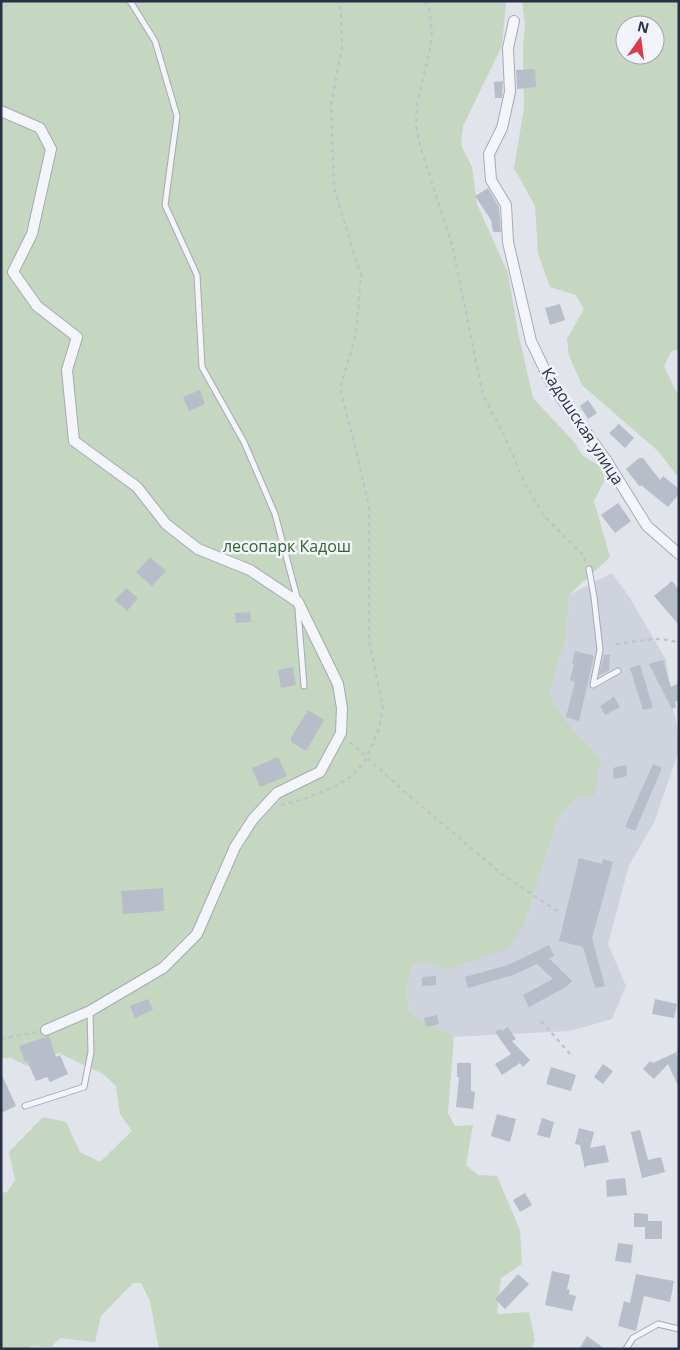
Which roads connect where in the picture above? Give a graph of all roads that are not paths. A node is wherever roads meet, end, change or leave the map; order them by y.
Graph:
1 (130, 1) edge
2 (514, 21) dead end
3 (1, 111) edge
4 (679, 554) edge
5 (588, 569) road end
6 (298, 602) junction
7 (618, 671) dead end
8 (304, 686) dead end
9 (90, 1011) junction
10 (46, 1030) road end
11 (25, 1106) dead end
12 (679, 1329) edge
13 (626, 1349) edge

1 - 6 lane
2 - 4 street, Кадошская улица
3 - 6 street
5 - 7 lane
6 - 8 lane
6 - 9 street
9 - 10 street
9 - 11 lane
12 - 13 lane

